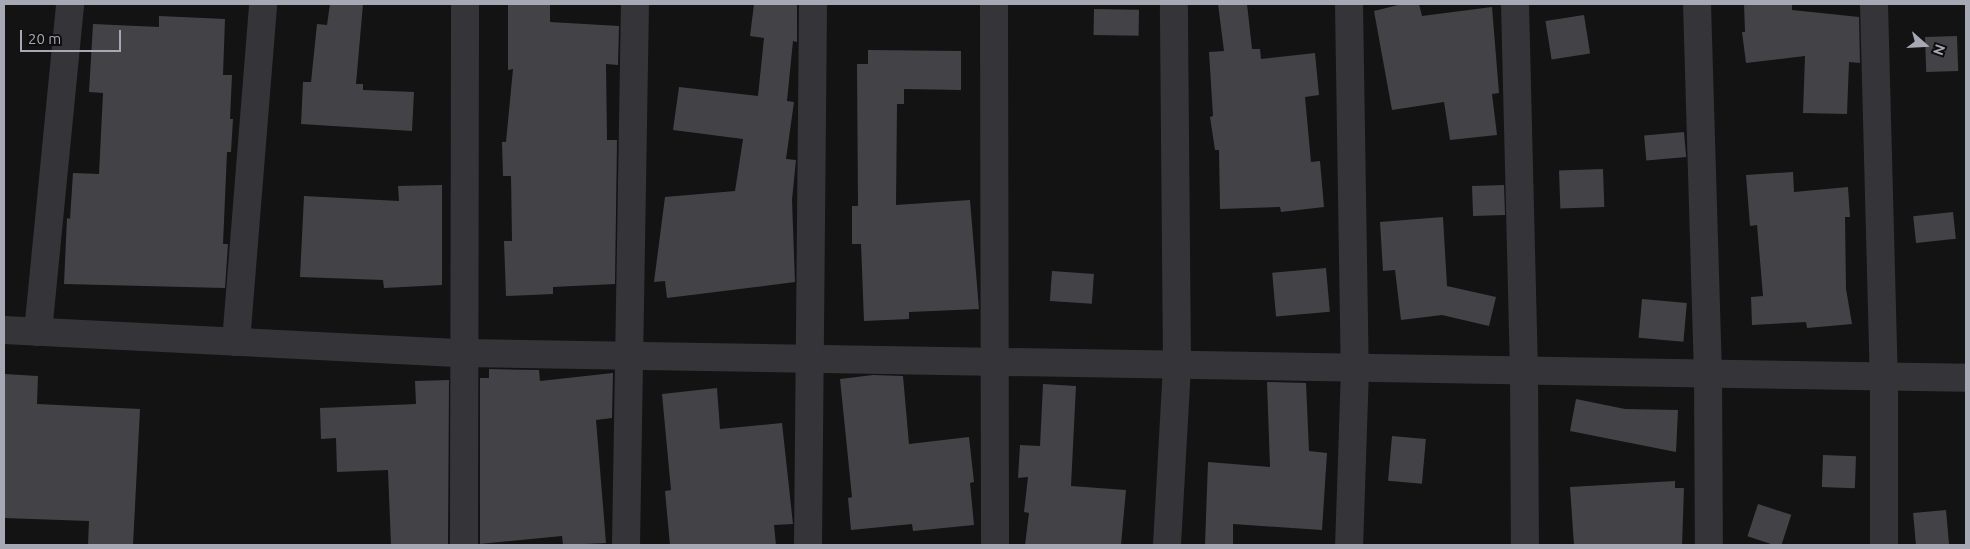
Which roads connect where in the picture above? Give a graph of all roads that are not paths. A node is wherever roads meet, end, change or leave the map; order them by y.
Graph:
1 (70, 4) edge
2 (263, 4) edge
3 (465, 4) edge
4 (635, 4) edge
5 (813, 4) edge
6 (994, 4) edge
7 (1174, 4) edge
8 (1348, 4) edge
9 (1515, 4) edge
10 (1697, 4) edge
11 (1874, 4) edge
12 (4, 330) edge
13 (38, 332) junction
14 (236, 342) junction
15 (466, 353) junction
16 (629, 356) junction
17 (809, 358) junction
18 (996, 362) junction
19 (1176, 365) junction
20 (1354, 368) junction
21 (1524, 370) junction
22 (1708, 374) junction
23 (1884, 377) junction
24 (1966, 378) edge
25 (464, 545) edge
26 (626, 545) edge
27 (808, 545) edge
28 (996, 545) edge
29 (1167, 545) edge
30 (1349, 545) edge
31 (1525, 545) edge
32 (1709, 545) edge
33 (1884, 545) edge

1 - 13 street
2 - 14 street
3 - 15 street
4 - 16 street
5 - 17 street
6 - 18 street
7 - 19 street
8 - 20 street
9 - 21 street
10 - 22 street
11 - 23 street
12 - 13 street
13 - 14 street
14 - 15 street
15 - 16 street
15 - 25 street
16 - 17 street
16 - 26 street
17 - 18 street
17 - 27 street
18 - 19 street
18 - 28 street
19 - 20 street
19 - 29 street
20 - 21 street
20 - 30 street
21 - 22 street
21 - 31 street
22 - 23 street
22 - 32 street
23 - 24 street
23 - 33 street

